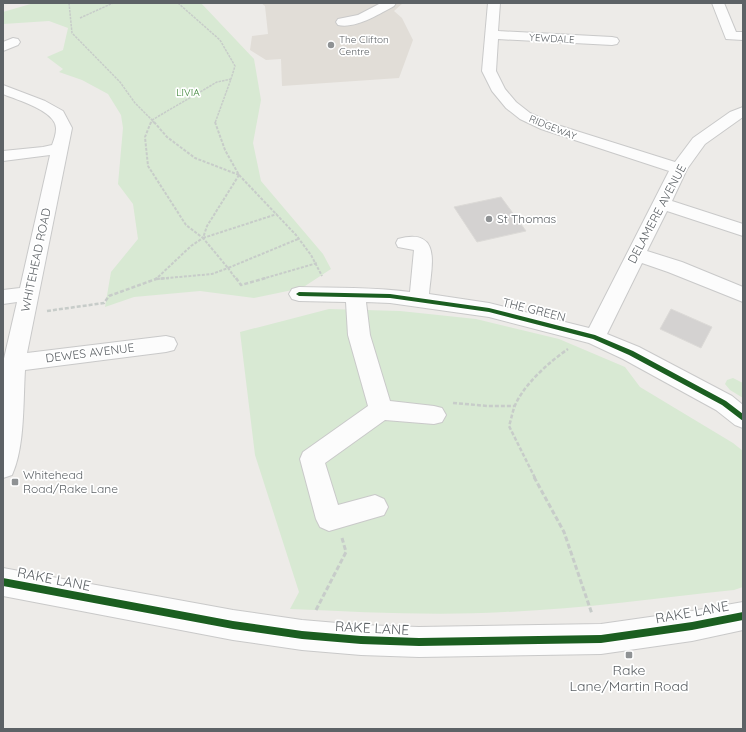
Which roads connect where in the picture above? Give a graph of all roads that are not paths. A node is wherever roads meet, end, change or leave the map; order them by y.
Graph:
1 (390, 3) edge
2 (494, 3) edge
3 (718, 3) edge
4 (342, 22) dead end
5 (492, 35) junction
6 (743, 36) edge
7 (612, 41) dead end
8 (3, 89) edge
9 (743, 112) edge
10 (59, 148) junction
11 (3, 156) edge
12 (679, 169) junction
13 (662, 204) junction
14 (743, 230) edge
15 (405, 243) dead end
16 (636, 254) junction
17 (29, 294) junction
18 (299, 294) dead end
19 (355, 295) junction
20 (743, 295) edge
21 (3, 297) edge
22 (419, 300) junction
23 (595, 337) junction
24 (166, 344) dead end
25 (14, 363) junction
26 (381, 410) junction
27 (434, 415) road end
28 (743, 418) edge
29 (3, 467) edge
30 (375, 507) dead end
31 (3, 582) edge
32 (743, 616) edge

1 - 4 street
2 - 5 street, RIDGEWAY
3 - 6 street
5 - 7 street, YEWDALE
5 - 12 street, RIDGEWAY
8 - 10 street, WHITEHEAD ROAD
9 - 12 street, DELAMERE AVENUE
10 - 11 street
10 - 17 street, WHITEHEAD ROAD
12 - 13 street, DELAMERE AVENUE
13 - 14 street
13 - 16 street, DELAMERE AVENUE
15 - 22 street
16 - 20 street
16 - 23 street, DELAMERE AVENUE
17 - 21 street
17 - 25 street, WHITEHEAD ROAD
18 - 19 street, THE GREEN
19 - 22 street, THE GREEN
19 - 26 street
22 - 23 street, THE GREEN
23 - 28 street, THE GREEN
24 - 25 street, DEWES AVENUE
25 - 29 street, WHITEHEAD ROAD
26 - 27 street
26 - 30 street
31 - 32 street, RAKE LANE

